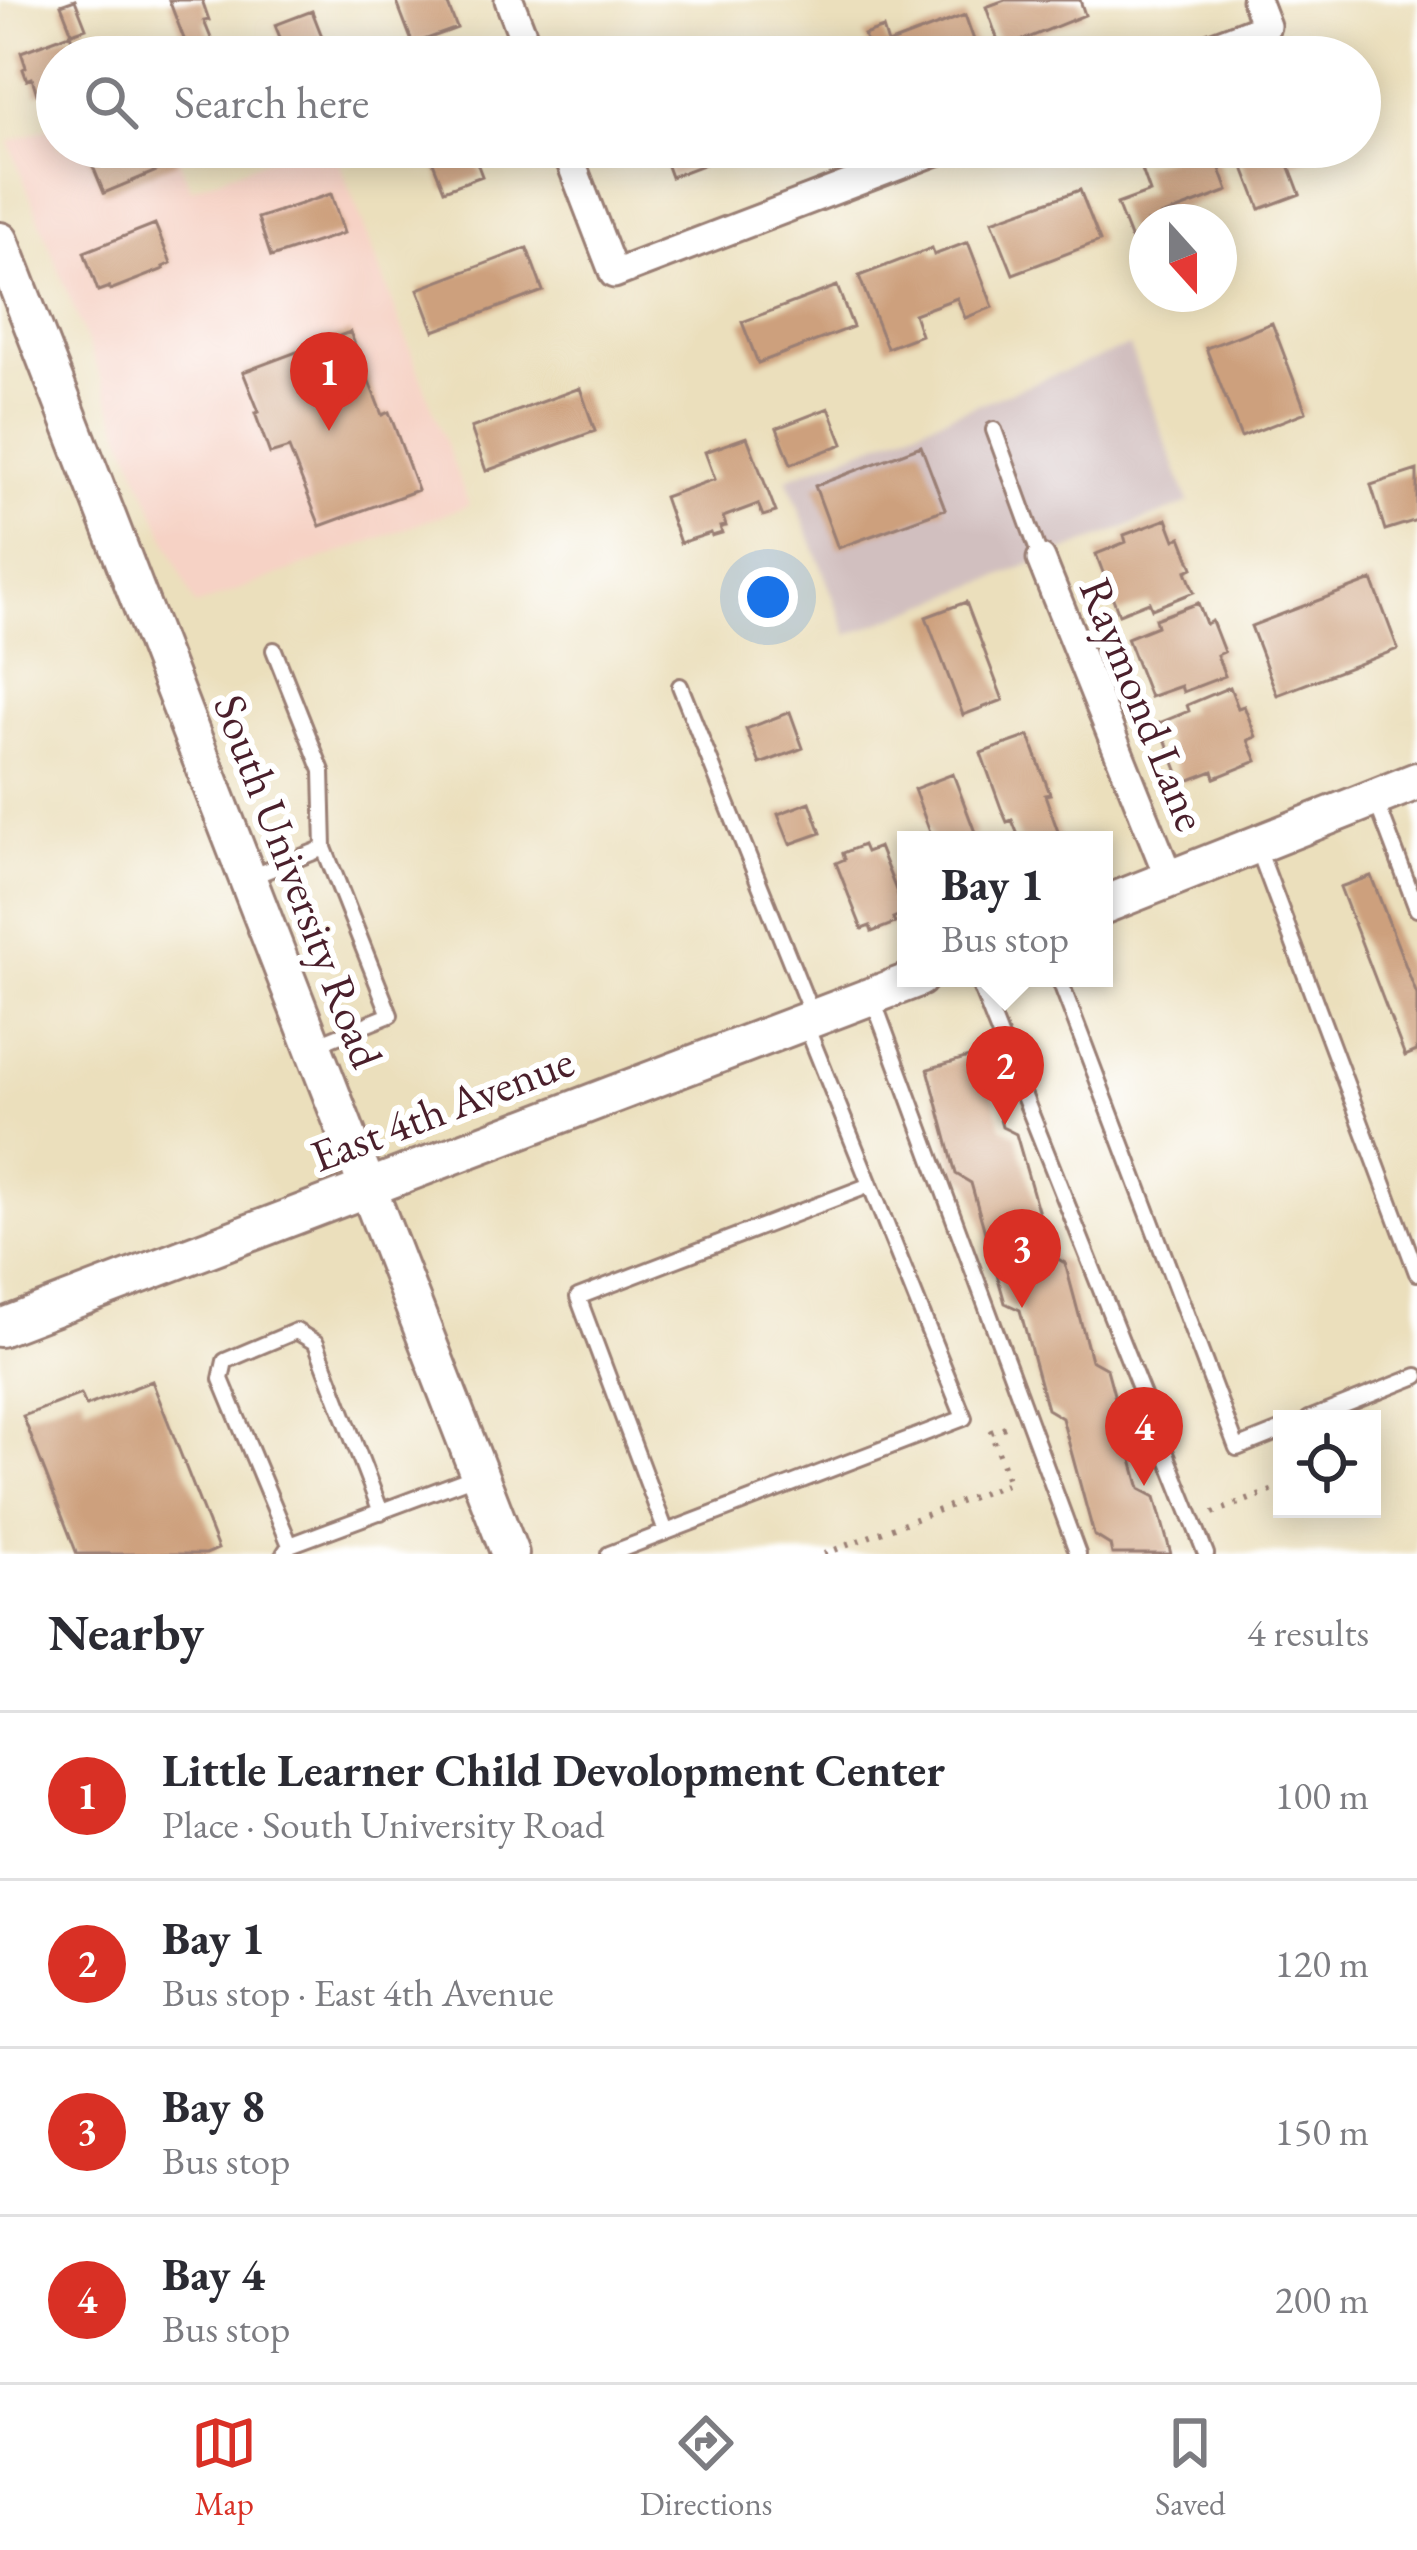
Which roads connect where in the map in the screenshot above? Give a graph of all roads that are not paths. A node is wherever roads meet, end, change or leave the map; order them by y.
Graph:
1 (509, 0) edge
2 (1261, 13) edge
3 (523, 36) edge
4 (1221, 36) edge
5 (573, 168) edge
6 (892, 168) edge
7 (0, 241) edge
8 (994, 430) dead end
9 (1041, 560) joint
10 (274, 650) dead end
11 (680, 686) dead end
12 (1417, 781) edge
13 (1375, 798) junction
14 (1257, 846) junction
15 (324, 848) junction
16 (246, 879) junction
17 (1170, 880) junction
18 (1113, 902) edge
19 (1417, 908) edge
20 (897, 987) edge
21 (980, 987) edge
22 (1062, 987) edge
23 (872, 997) junction
24 (809, 1021) junction
25 (312, 1046) junction
26 (869, 1185) junction
27 (367, 1189) junction
28 (1417, 1273) edge
29 (0, 1328) edge
30 (1417, 1376) edge
31 (1332, 1410) edge
32 (1273, 1434) edge
33 (478, 1474) junction
34 (381, 1511) junction
35 (666, 1532) junction
36 (287, 1550) edge
37 (510, 1554) edge
38 (609, 1554) edge
39 (1078, 1554) edge
40 (1206, 1554) edge

1 - 3 street
2 - 4 street
5 - 6 street
7 - 16 main road, South University Road
8 - 9 lane
9 - 17 street, Raymond Lane
10 - 15 lane
11 - 24 lane
12 - 13 main road
13 - 14 main road
13 - 19 lane
14 - 17 main road
14 - 28 lane
15 - 16 lane
15 - 25 lane
16 - 25 main road, South University Road
17 - 18 main road
20 - 23 main road, East 4th Avenue
21 - 40 lane
22 - 32 lane
23 - 24 main road, East 4th Avenue
23 - 39 lane
24 - 26 lane
24 - 27 main road, East 4th Avenue
25 - 27 main road, South University Road
26 - 35 lane
26 - 35 lane
27 - 29 main road, East 4th Avenue
27 - 33 main road, South University Road
30 - 31 lane
33 - 34 lane
33 - 37 main road, South University Road
34 - 36 lane
34 - 36 lane
35 - 38 lane

